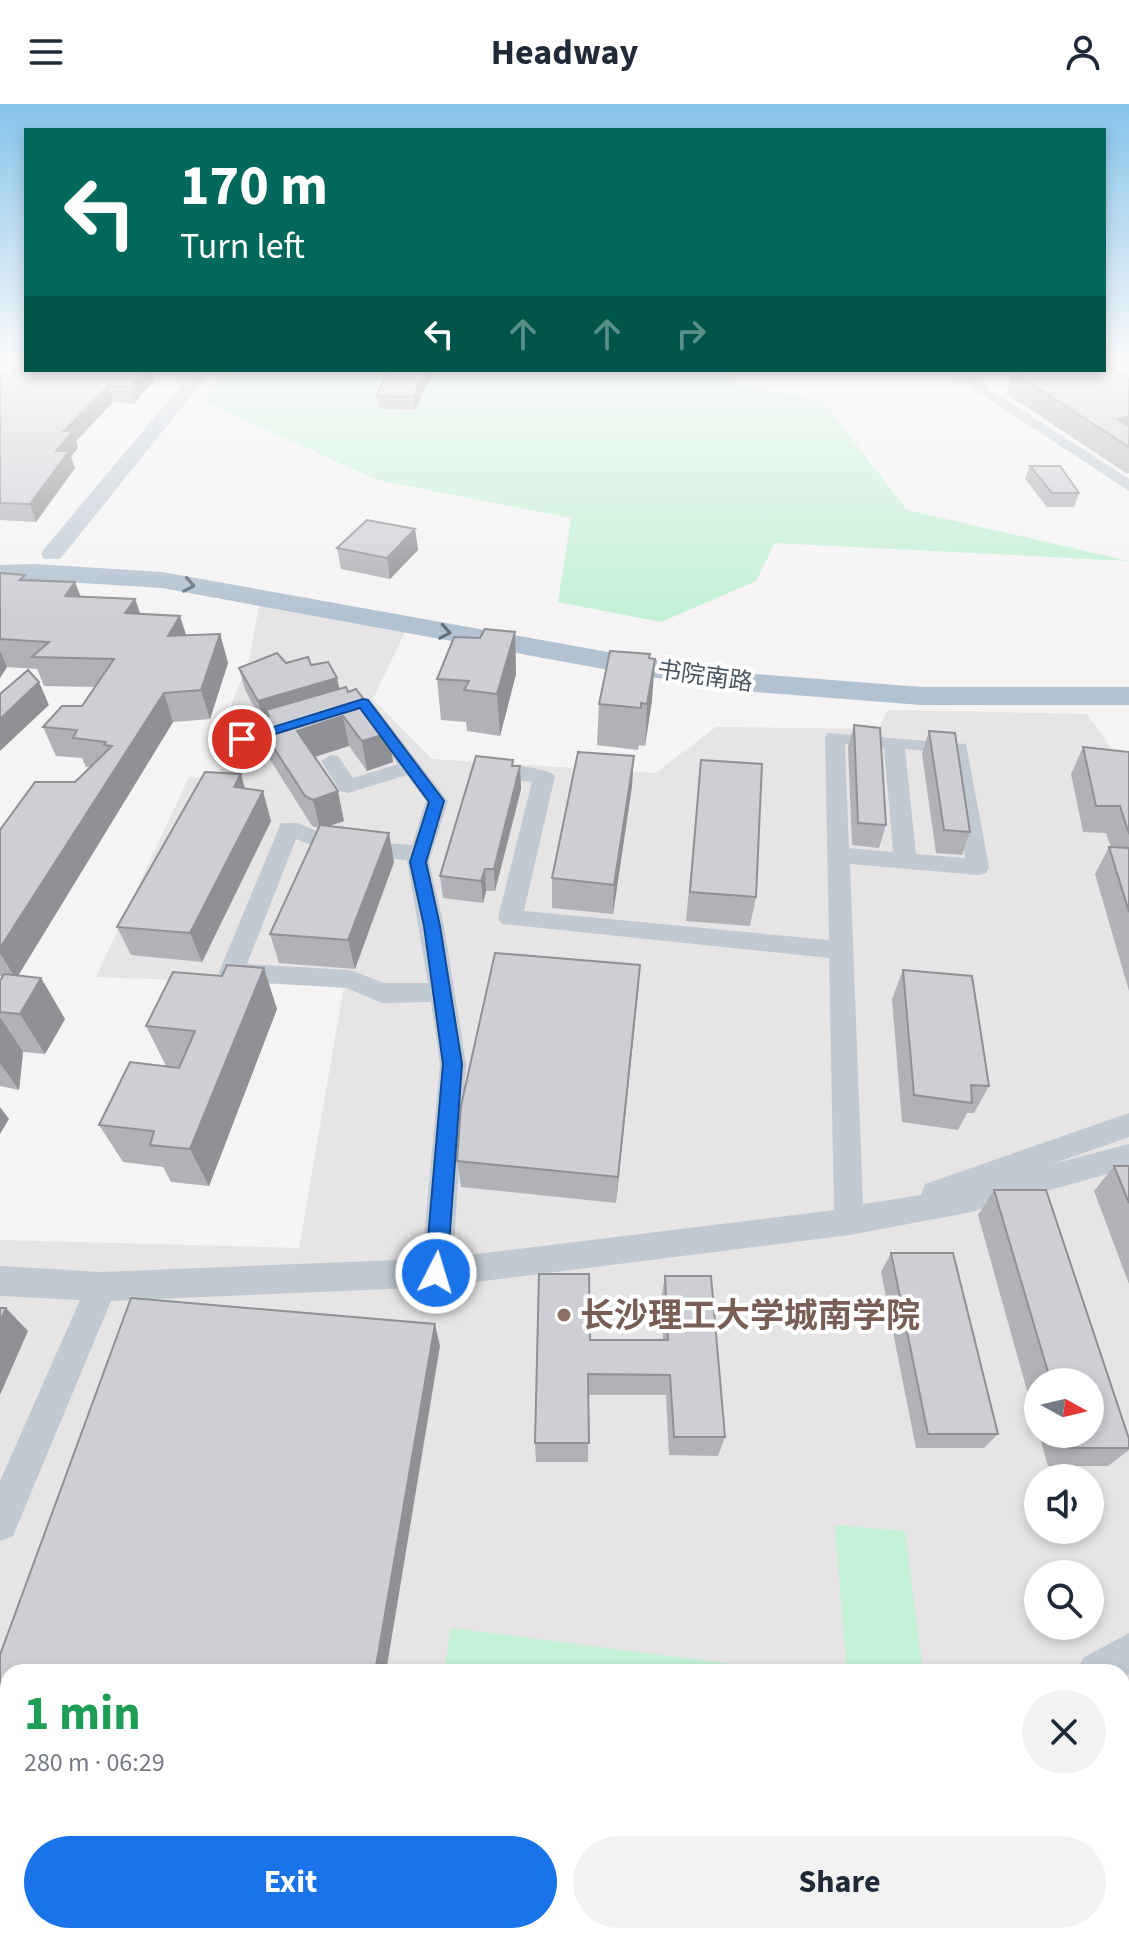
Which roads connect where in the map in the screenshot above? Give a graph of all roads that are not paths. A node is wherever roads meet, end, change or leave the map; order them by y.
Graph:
1 (142, 444) edge
2 (1065, 444) edge
3 (1129, 486) edge
4 (52, 554) junction
5 (0, 555) edge
6 (0, 573) edge
7 (1129, 678) edge
8 (1129, 696) edge
9 (348, 708) edge
10 (317, 717) edge
11 (242, 739) dead end
12 (894, 742) junction
13 (331, 761) dead end
14 (411, 767) junction
15 (473, 769) edge
16 (421, 853) junction
17 (840, 855) junction
18 (905, 860) junction
19 (842, 950) junction
20 (442, 992) junction
21 (1129, 1125) edge
22 (1129, 1156) edge
23 (849, 1222) junction
24 (436, 1273) junction
25 (0, 1281) edge
26 (101, 1287) junction
27 (0, 1523) edge
28 (1129, 1652) edge
29 (1110, 1664) edge

1 - 4 street
2 - 3 street
4 - 5 main road, 书院南路
4 - 7 main road, 书院南路
6 -> 8 main road, 书院南路
9 - 14 street
10 - 11 street
12 - 17 street
12 - 18 street
12 - 18 street
13 - 14 street
14 - 16 street
15 - 19 street
16 - 20 street
16 - 20 street
17 - 18 street
17 - 19 street
19 - 23 street
20 - 24 street
21 - 23 street
22 - 23 street
23 - 24 street
24 - 26 street
25 - 26 street
26 - 27 street
28 - 29 street

